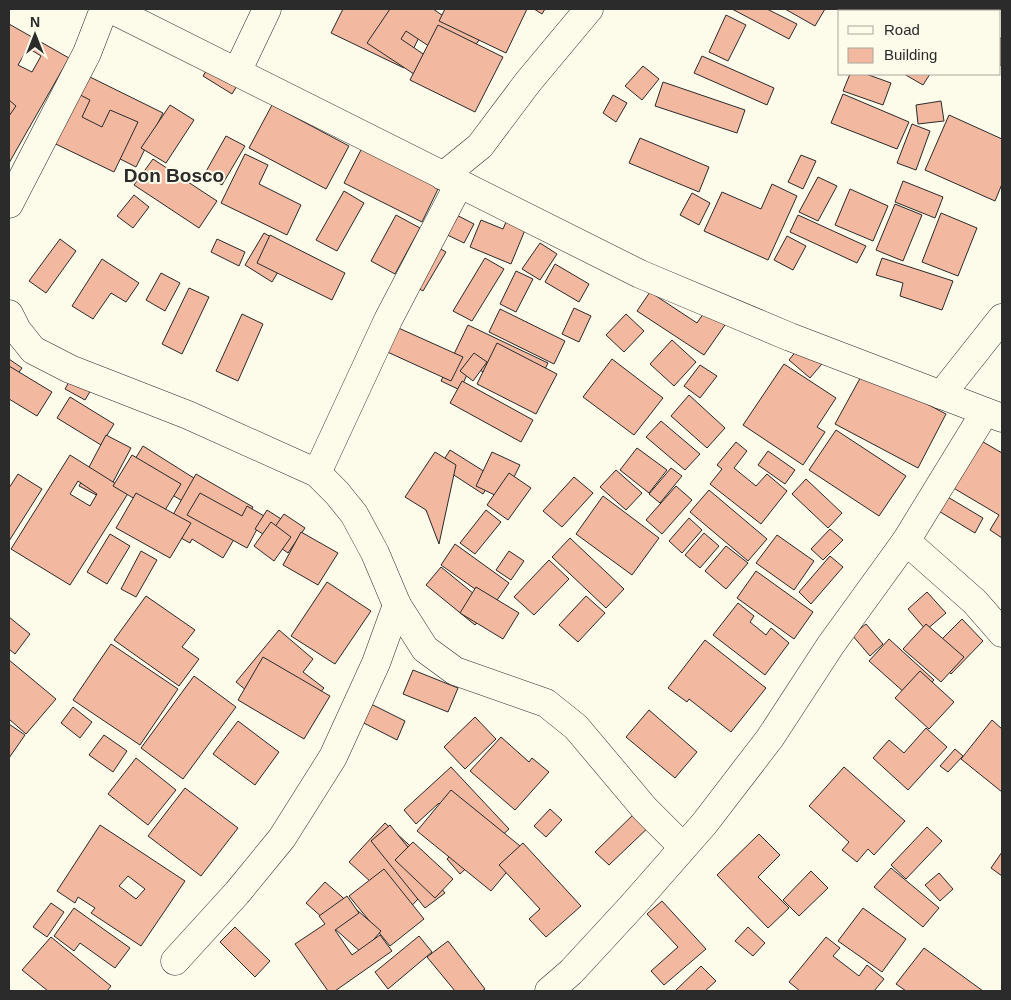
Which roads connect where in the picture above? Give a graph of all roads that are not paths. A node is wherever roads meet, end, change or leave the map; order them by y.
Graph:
1 (104, 9) edge
2 (111, 9) edge
3 (267, 9) edge
4 (589, 9) edge
5 (237, 72) junction
6 (451, 180) junction
7 (9, 204) edge
8 (9, 314) edge
9 (1002, 318) edge
10 (940, 395) junction
11 (994, 415) edge
12 (317, 473) junction
13 (906, 541) junction
14 (397, 605) junction
15 (1002, 633) edge
16 (683, 847) junction
17 (175, 961) dead end
18 (549, 991) edge

1 - 7 street
2 - 5 street
3 - 5 street
4 - 6 street
5 - 6 street
6 - 10 street
6 - 12 street
8 - 12 street
9 - 10 street
10 - 11 street
11 - 13 street
12 - 14 street
13 - 15 street
13 - 16 street
14 - 16 street
14 - 17 street
16 - 18 street

